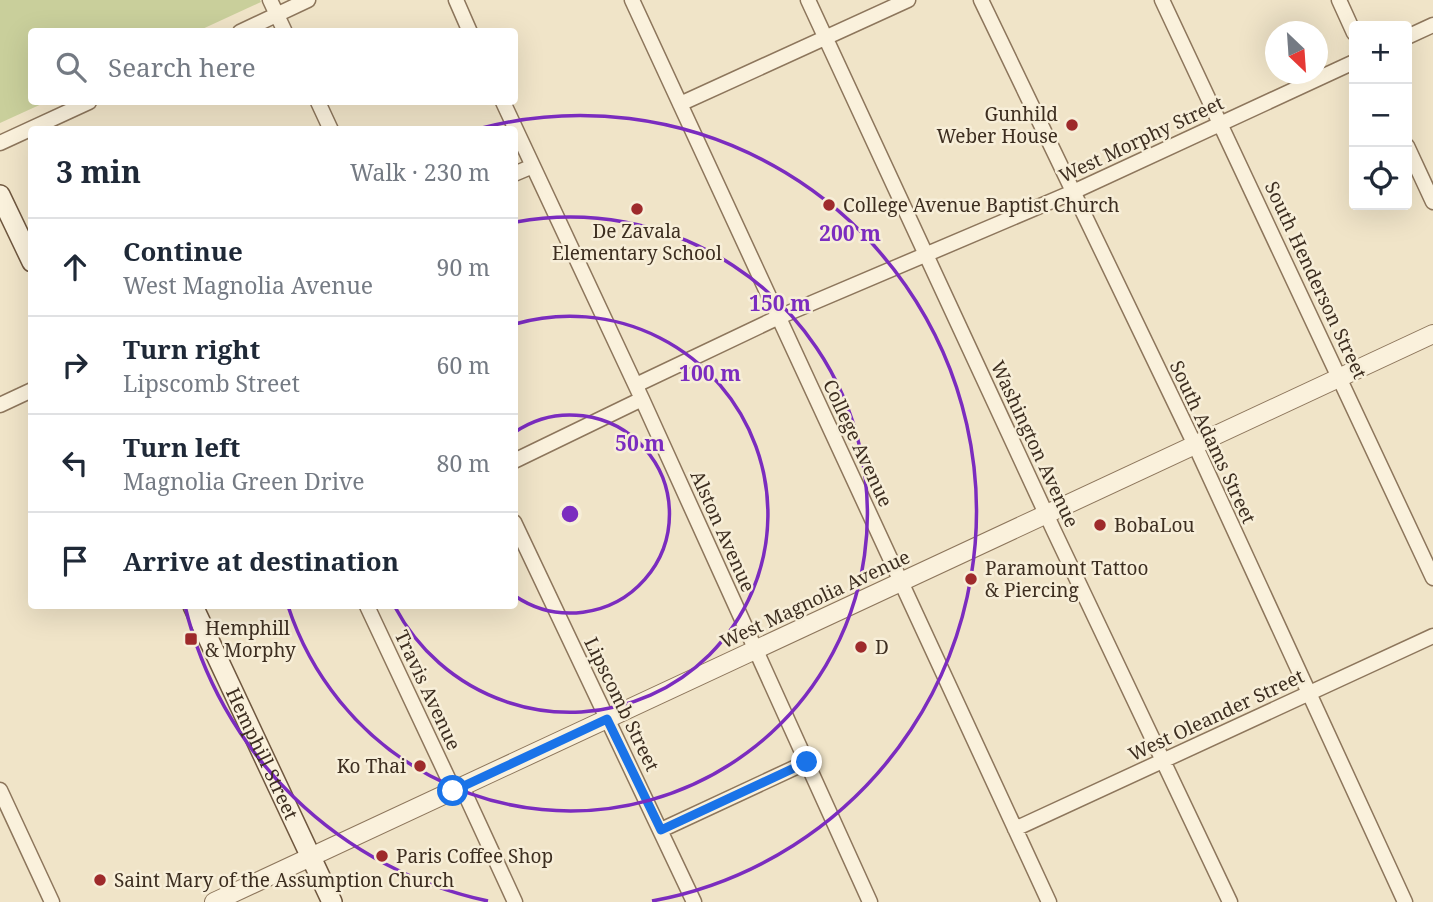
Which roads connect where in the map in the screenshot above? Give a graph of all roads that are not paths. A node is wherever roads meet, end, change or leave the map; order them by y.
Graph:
1 (270, 0) edge
2 (308, 0) edge
3 (456, 0) edge
4 (632, 0) edge
5 (807, 0) edge
6 (908, 0) edge
7 (981, 0) edge
8 (1162, 0) edge
9 (1339, 0) edge
10 (277, 14) junction
11 (1349, 22) edge
12 (1433, 25) edge
13 (248, 28) edge
14 (283, 28) edge
15 (468, 28) edge
16 (1412, 35) edge
17 (825, 37) junction
18 (1349, 64) edge
19 (680, 104) junction
20 (82, 105) edge
21 (319, 105) edge
22 (504, 105) edge
23 (1221, 123) junction
24 (37, 126) edge
25 (329, 126) edge
26 (514, 126) edge
27 (28, 130) edge
28 (518, 134) edge
29 (0, 143) edge
30 (1407, 147) edge
31 (533, 166) junction
32 (518, 172) edge
33 (1073, 192) junction
34 (0, 195) edge
35 (1433, 202) edge
36 (28, 254) edge
37 (925, 254) junction
38 (779, 317) junction
39 (1433, 334) edge
40 (1340, 377) junction
41 (636, 385) junction
42 (28, 392) edge
43 (642, 399) junction
44 (0, 405) edge
45 (1195, 445) junction
46 (518, 459) edge
47 (1046, 514) junction
48 (518, 530) edge
49 (1433, 578) edge
50 (901, 582) junction
51 (196, 609) edge
52 (368, 609) edge
53 (1433, 636) edge
54 (756, 649) junction
55 (1308, 693) junction
56 (607, 719) junction
57 (1163, 760) junction
58 (807, 762) junction
59 (458, 789) junction
60 (0, 790) edge
61 (1015, 829) junction
62 (661, 830) junction
63 (311, 857) junction
64 (52, 902) edge
65 (214, 902) edge
66 (332, 902) edge
67 (515, 902) edge
68 (694, 902) edge
69 (870, 902) edge
70 (1049, 902) edge
71 (1230, 902) edge
72 (1405, 902) edge

1 - 10 street
2 - 10 street
3 - 15 street
4 - 19 street, College Avenue
5 - 17 street, Washington Avenue
6 - 17 street
7 - 33 street, South Adams Street
8 - 23 street, South Henderson Street
9 - 11 street
10 - 13 street
10 - 14 street
12 - 16 street
17 - 19 street
17 - 37 street, Washington Avenue
18 - 23 street, West Morphy Street
19 - 38 street, College Avenue
20 - 24 street
21 - 25 street
22 - 26 street, Alston Avenue
23 - 33 street, West Morphy Street
23 - 40 street, South Henderson Street
27 - 29 street
28 - 31 street, Alston Avenue
30 - 35 street
31 - 32 street
31 - 41 street, Alston Avenue
33 - 37 street, West Morphy Street
33 - 45 street, South Adams Street
34 - 36 main road
37 - 38 street, West Morphy Street
37 - 47 street, Washington Avenue
38 - 41 street, West Morphy Street
38 - 50 street, College Avenue
39 - 40 street, West Magnolia Avenue
40 - 45 street, West Magnolia Avenue
40 - 49 street, South Henderson Street
41 - 43 street, Alston Avenue
42 - 44 street
43 - 46 street
43 - 54 street, Alston Avenue
45 - 47 street, West Magnolia Avenue
45 - 55 street, South Adams Street
47 - 50 street, West Magnolia Avenue
47 - 57 street, Washington Avenue
48 - 56 street, Lipscomb Street
50 - 54 street, West Magnolia Avenue
50 - 61 street, College Avenue
51 - 63 main road, Hemphill Street
52 - 59 street, Travis Avenue
53 - 55 street, West Oleander Street
54 - 56 street, West Magnolia Avenue
54 - 58 street, Alston Avenue
55 - 57 street, West Oleander Street
55 - 72 street, South Adams Street
56 - 59 street, West Magnolia Avenue
56 - 62 street, Lipscomb Street
57 - 61 street, West Oleander Street
57 - 71 street, Washington Avenue
58 - 62 street
58 - 69 street, Alston Avenue
59 - 63 street, West Magnolia Avenue
59 - 67 street, Travis Avenue
60 - 64 street
61 - 70 street, College Avenue
62 - 68 street, Lipscomb Street
63 - 65 street, West Magnolia Avenue
63 - 66 main road, Hemphill Street

